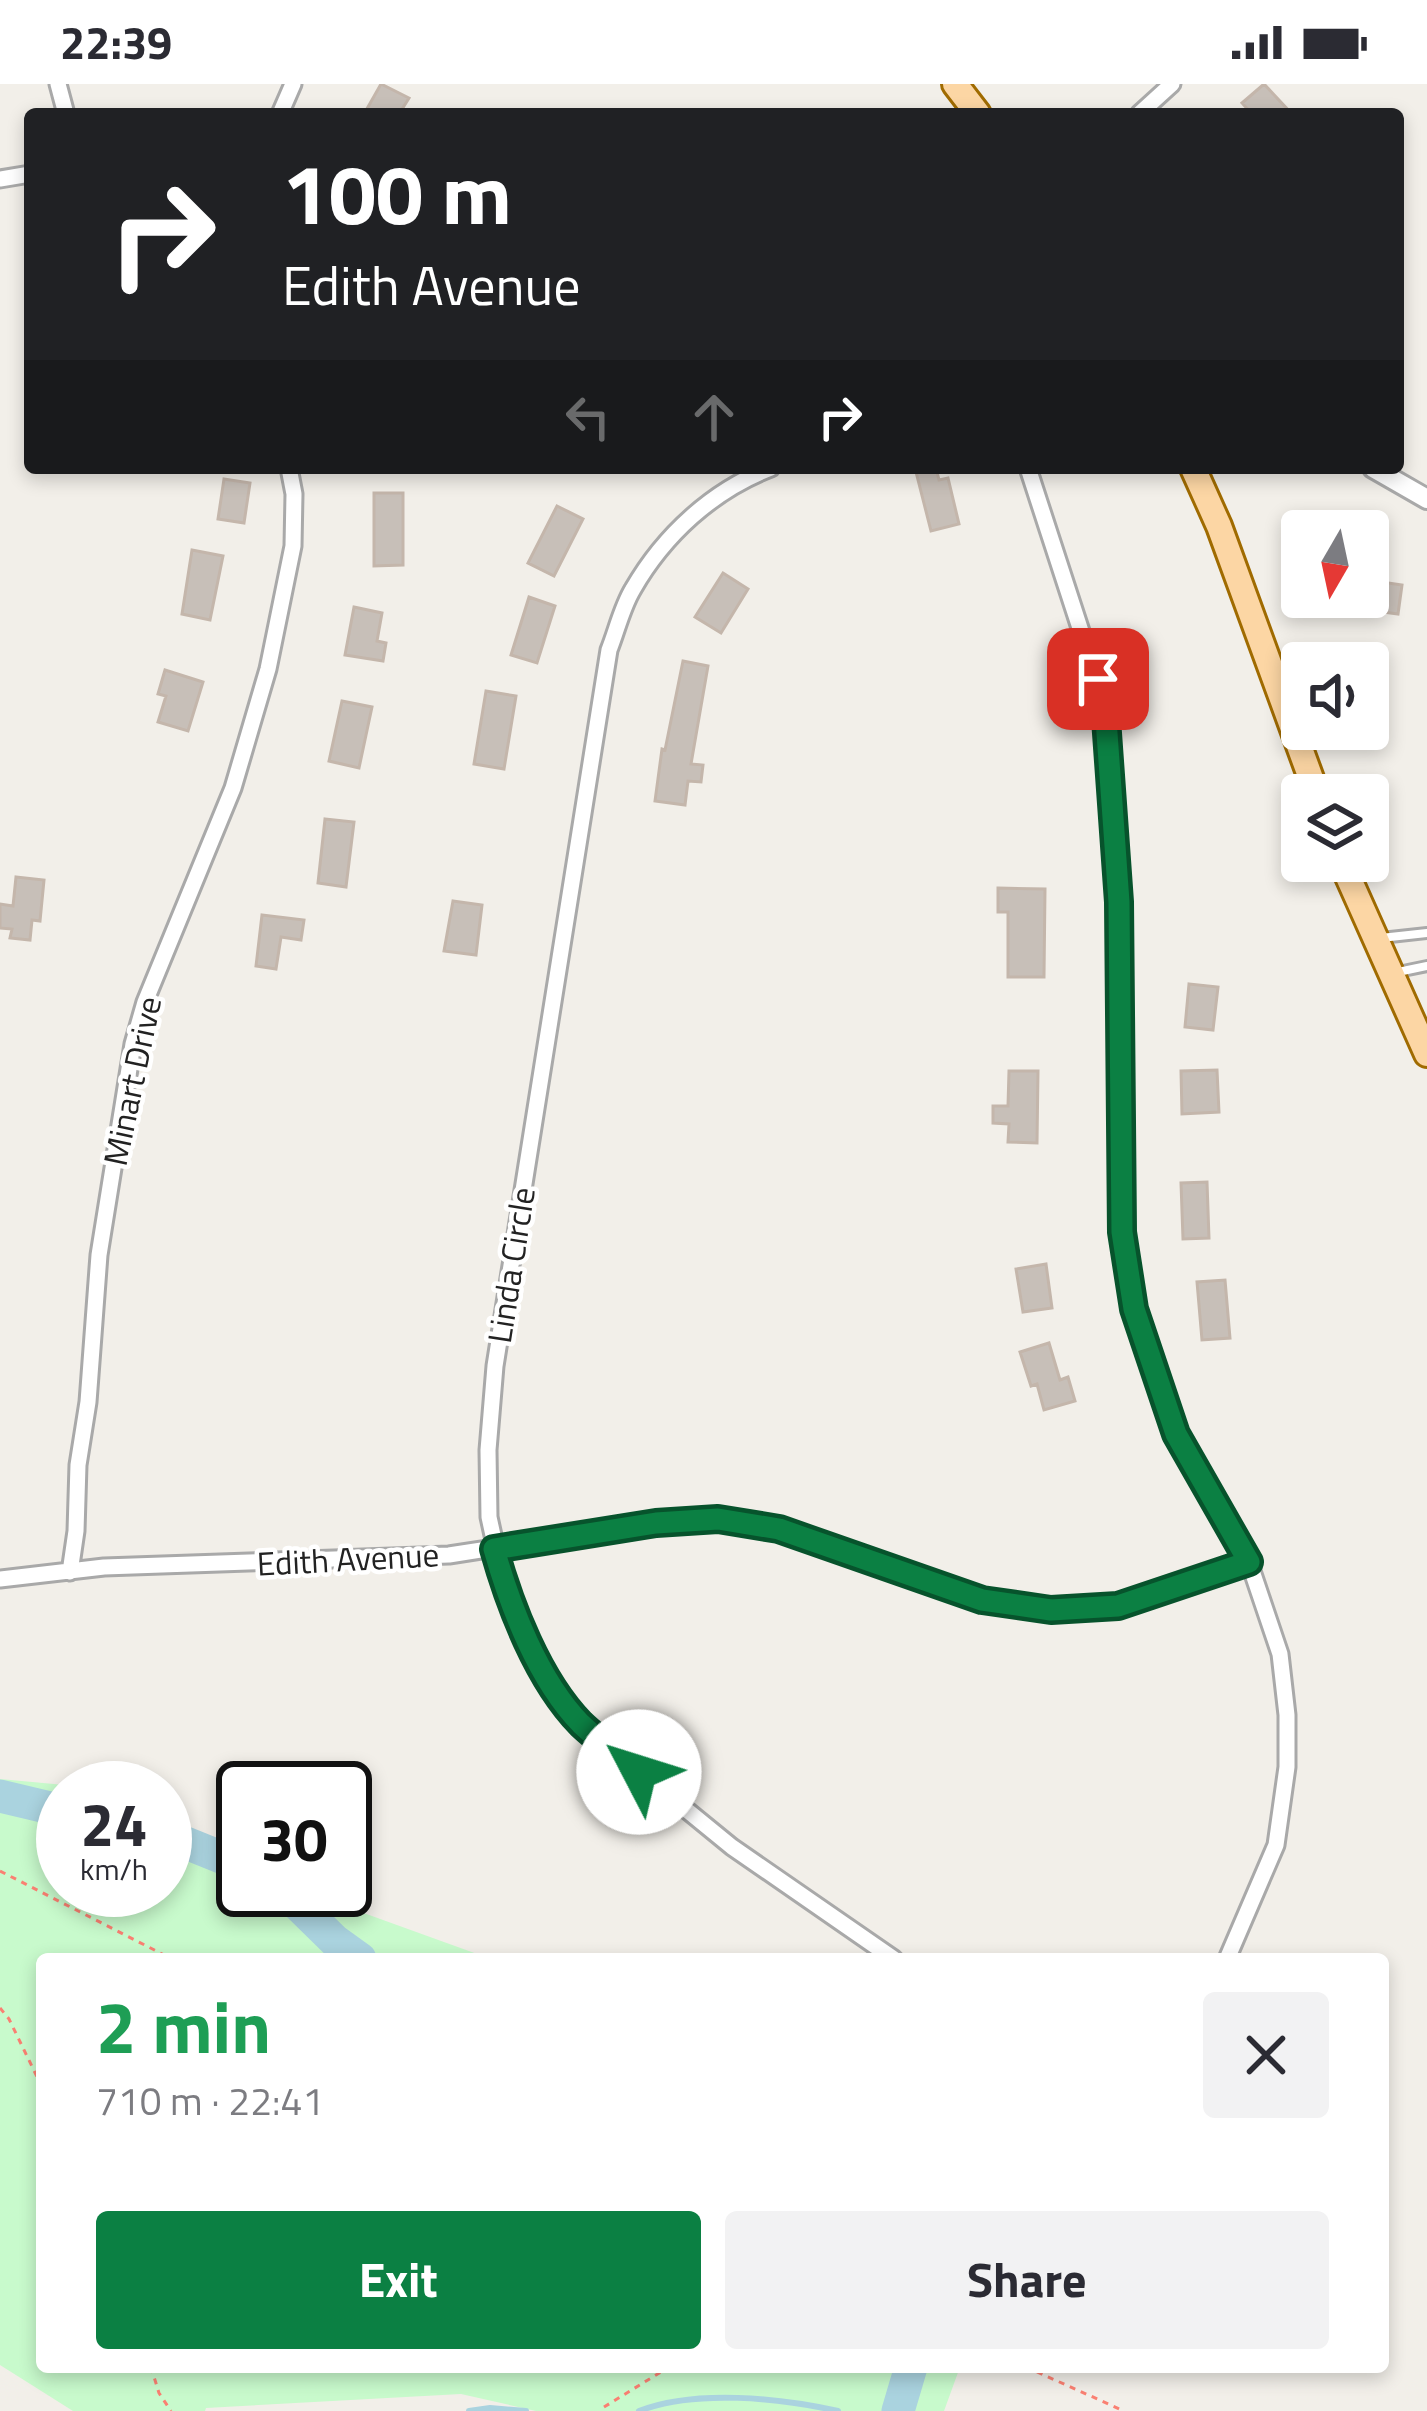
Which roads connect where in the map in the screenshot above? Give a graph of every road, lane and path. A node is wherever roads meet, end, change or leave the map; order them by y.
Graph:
1 (955, 84) edge
2 (1172, 84) edge
3 (973, 108) edge
4 (1146, 108) edge
5 (290, 474) edge
6 (759, 474) edge
7 (1030, 474) edge
8 (1196, 474) edge
9 (1383, 474) edge
10 (1427, 499) edge
11 (1309, 774) edge
12 (1351, 882) edge
13 (1427, 934) edge
14 (1377, 938) junction
15 (1427, 966) edge
16 (1391, 973) junction
17 (1427, 1054) edge
18 (494, 1549) junction
19 (1249, 1562) junction
20 (70, 1572) junction
21 (0, 1579) edge
22 (0, 1871) edge
23 (160, 1953) edge
24 (885, 1953) edge
25 (1230, 1953) edge
26 (0, 2008) edge
27 (36, 2075) edge
28 (153, 2373) edge
29 (659, 2373) edge
30 (1039, 2373) edge
31 (604, 2408) dead end
32 (171, 2411) edge
33 (1124, 2411) edge

1 - 3 main road
2 - 4 street
5 - 20 street, Minart Drive
6 - 18 street, Linda Circle
7 - 19 street
8 - 11 main road
9 - 10 street
12 - 14 main road
13 - 14 lane
14 - 16 main road
15 - 16 lane
16 - 17 main road
18 - 19 street, Edith Avenue
18 - 20 street, Edith Avenue
18 - 24 street, Linda Circle
19 - 25 street
20 - 21 street, Edith Avenue
22 - 23 path
26 - 27 path
28 - 32 path
29 - 31 path
30 - 33 path

